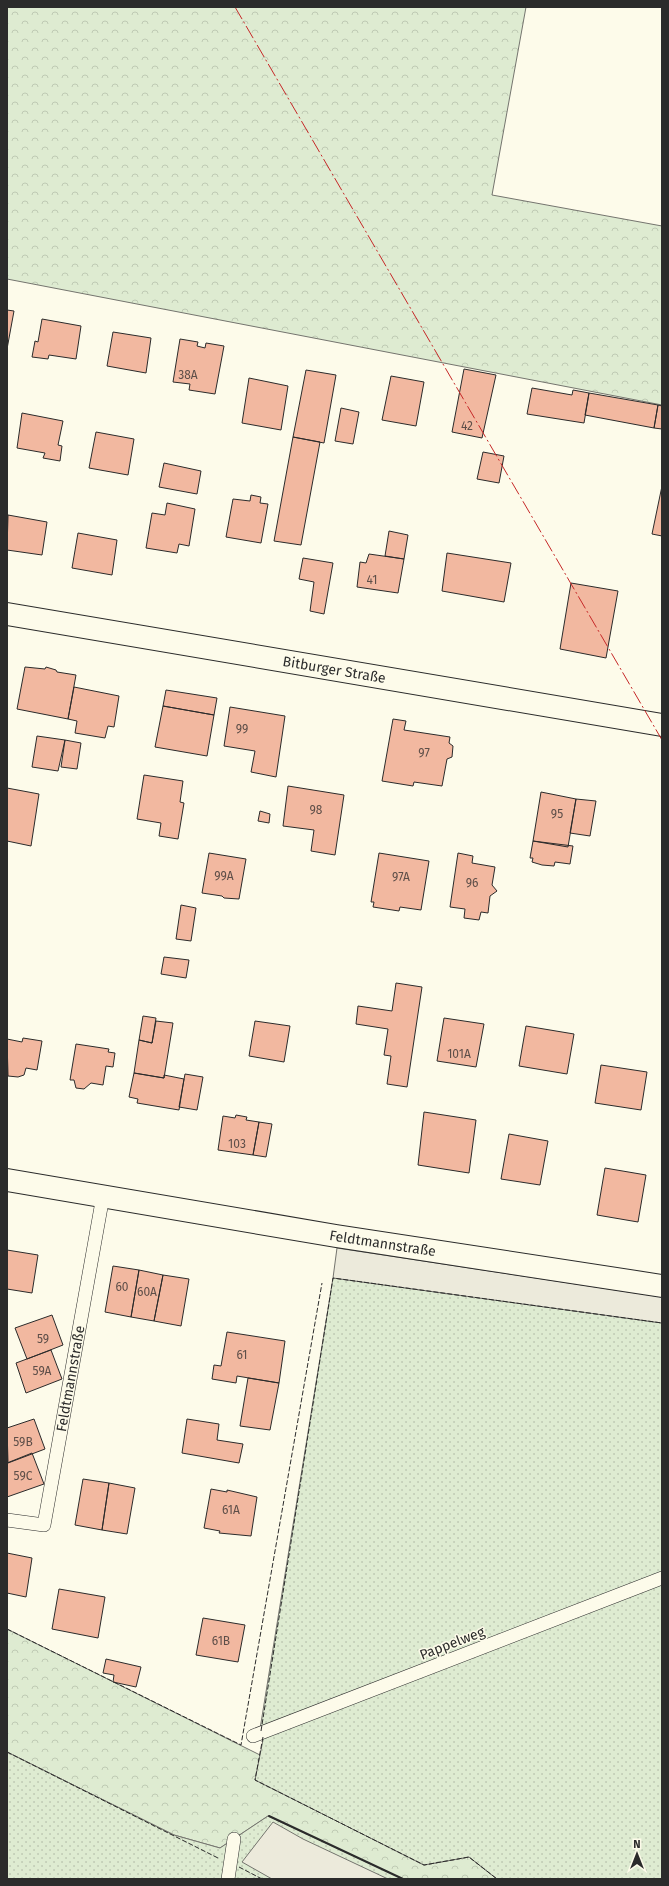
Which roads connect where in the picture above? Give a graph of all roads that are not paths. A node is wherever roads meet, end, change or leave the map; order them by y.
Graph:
1 (7, 614) edge
2 (662, 725) edge
3 (7, 1180) edge
4 (103, 1196) junction
5 (662, 1286) edge
6 (7, 1520) edge
7 (662, 1578) edge
8 (253, 1736) dead end
9 (234, 1839) dead end
10 (228, 1879) edge

1 - 2 street, Bitburger Straße
3 - 4 street, Feldtmannstraße
4 - 5 street, Feldtmannstraße
4 - 6 lane, Feldtmannstraße
7 - 8 lane, Pappelweg
9 - 10 lane

